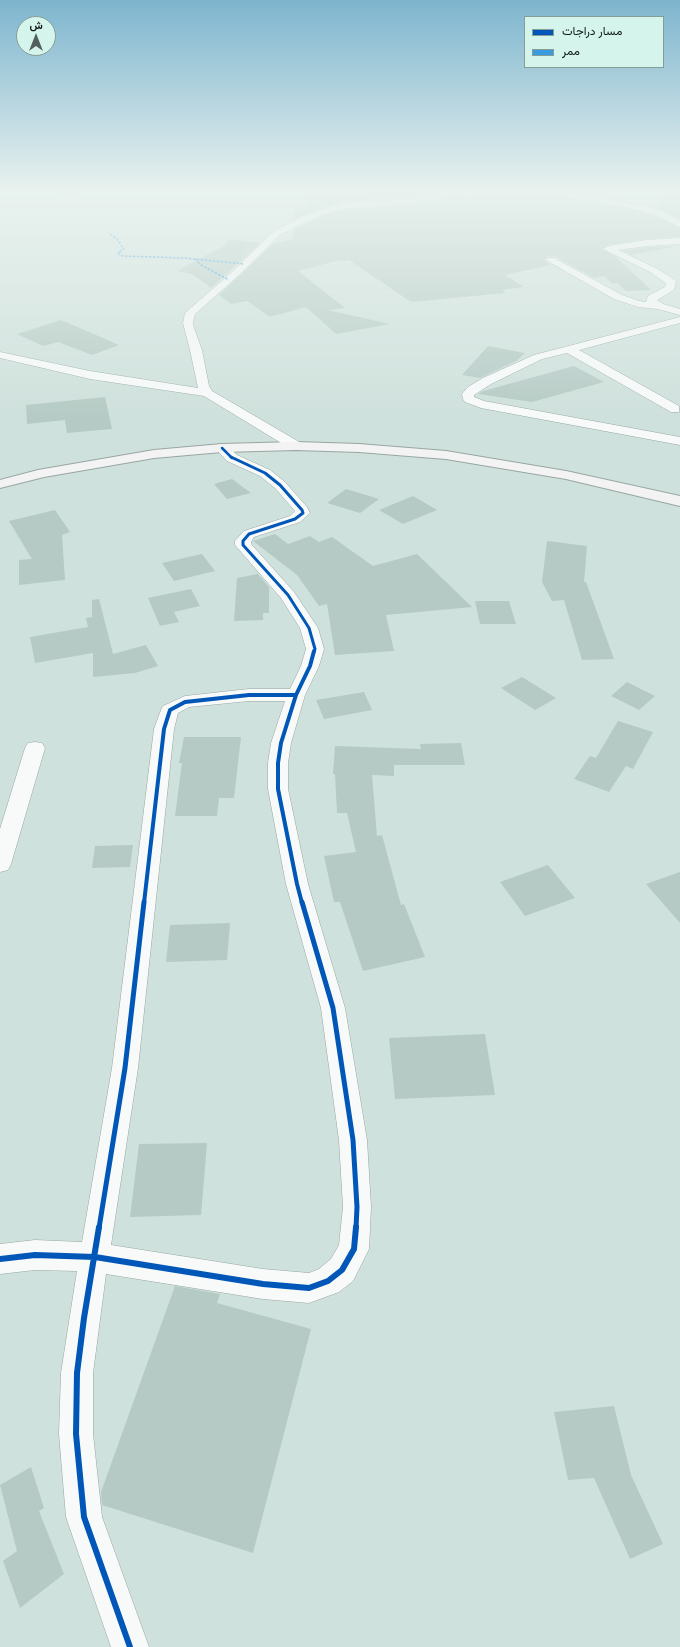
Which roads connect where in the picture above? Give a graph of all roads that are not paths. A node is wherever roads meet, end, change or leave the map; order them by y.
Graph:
1 (241, 268) edge
2 (566, 268) edge
3 (648, 268) edge
4 (659, 306) junction
5 (680, 312) edge
6 (680, 320) edge
7 (569, 349) junction
8 (0, 355) edge
9 (207, 393) junction
10 (665, 419) edge
11 (680, 441) edge
12 (296, 446) junction
13 (222, 448) junction
14 (0, 484) edge
15 (680, 500) edge
16 (296, 695) junction
17 (35, 748) dead end
18 (0, 864) edge
19 (95, 1257) junction
20 (0, 1258) edge
21 (130, 1647) edge

1 - 9 street
2 - 4 street
3 - 4 street
4 - 5 street
6 - 7 street
7 - 10 street
7 - 10 street
8 - 9 street
9 - 12 street
10 - 11 street
12 - 13 street
12 - 15 street
13 - 14 street
13 - 16 street
16 - 19 street
16 - 19 street
17 - 18 street
19 - 20 street
19 - 21 street

